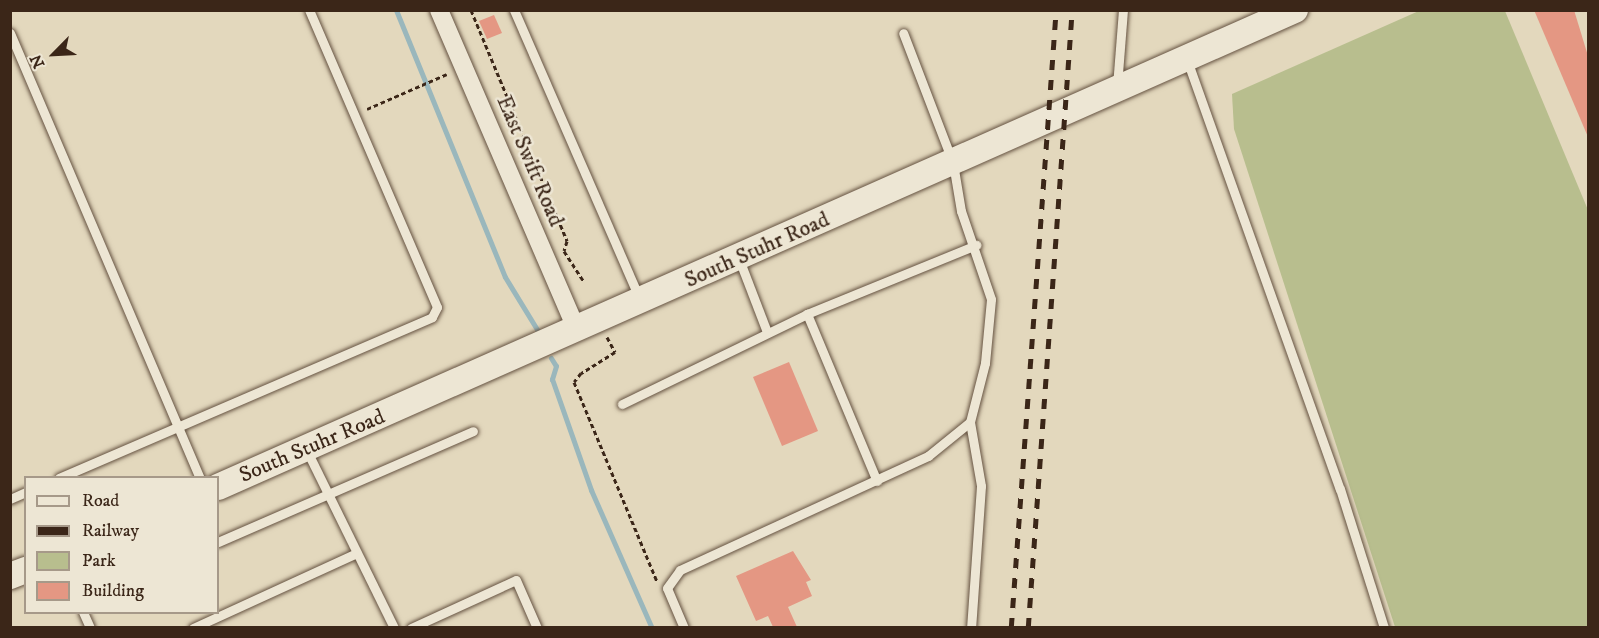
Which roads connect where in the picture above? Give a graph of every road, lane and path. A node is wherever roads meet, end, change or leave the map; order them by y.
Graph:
1 (309, 10) edge
2 (439, 10) edge
3 (471, 10) edge
4 (514, 10) edge
5 (1123, 10) edge
6 (1295, 10) edge
7 (10, 33) edge
8 (903, 33) dead end
9 (1186, 58) junction
10 (447, 74) dead end
11 (1117, 88) junction
12 (367, 109) dead end
13 (953, 162) junction
14 (976, 245) junction
15 (738, 258) junction
16 (584, 282) dead end
17 (641, 302) junction
18 (807, 314) junction
19 (577, 330) junction
20 (767, 332) junction
21 (606, 333) dead end
22 (622, 404) dead end
23 (970, 422) junction
24 (177, 425) junction
25 (473, 430) dead end
26 (306, 448) junction
27 (61, 476) edge
28 (200, 476) edge
29 (877, 481) junction
30 (219, 487) edge
31 (24, 493) edge
32 (329, 494) junction
33 (10, 499) edge
34 (219, 542) edge
35 (354, 554) junction
36 (658, 585) dead end
37 (193, 627) edge
38 (394, 627) edge
39 (411, 627) edge
40 (537, 627) edge
41 (684, 627) edge
42 (971, 627) edge
43 (1384, 627) edge

1 - 24 lane
2 - 19 street, East Swift Road
3 - 16 path
4 - 17 lane
5 - 11 lane
6 - 9 main road, South Stuhr Road
7 - 24 lane
8 - 13 lane
9 - 11 main road, South Stuhr Road
9 - 43 lane
10 - 12 path
11 - 13 main road, South Stuhr Road
13 - 14 lane
13 - 15 main road, South Stuhr Road
14 - 18 lane
14 - 23 lane
15 - 17 main road, South Stuhr Road
15 - 20 lane
17 - 19 main road, South Stuhr Road
18 - 20 lane
18 - 29 lane
19 - 26 main road, South Stuhr Road
20 - 22 lane
21 - 36 path
23 - 29 lane
23 - 42 lane
24 - 27 lane
24 - 28 lane
25 - 32 lane
26 - 30 main road, South Stuhr Road
26 - 32 lane
29 - 41 lane
31 - 33 lane
32 - 34 lane
32 - 35 lane
35 - 37 lane
35 - 38 lane
39 - 40 lane

